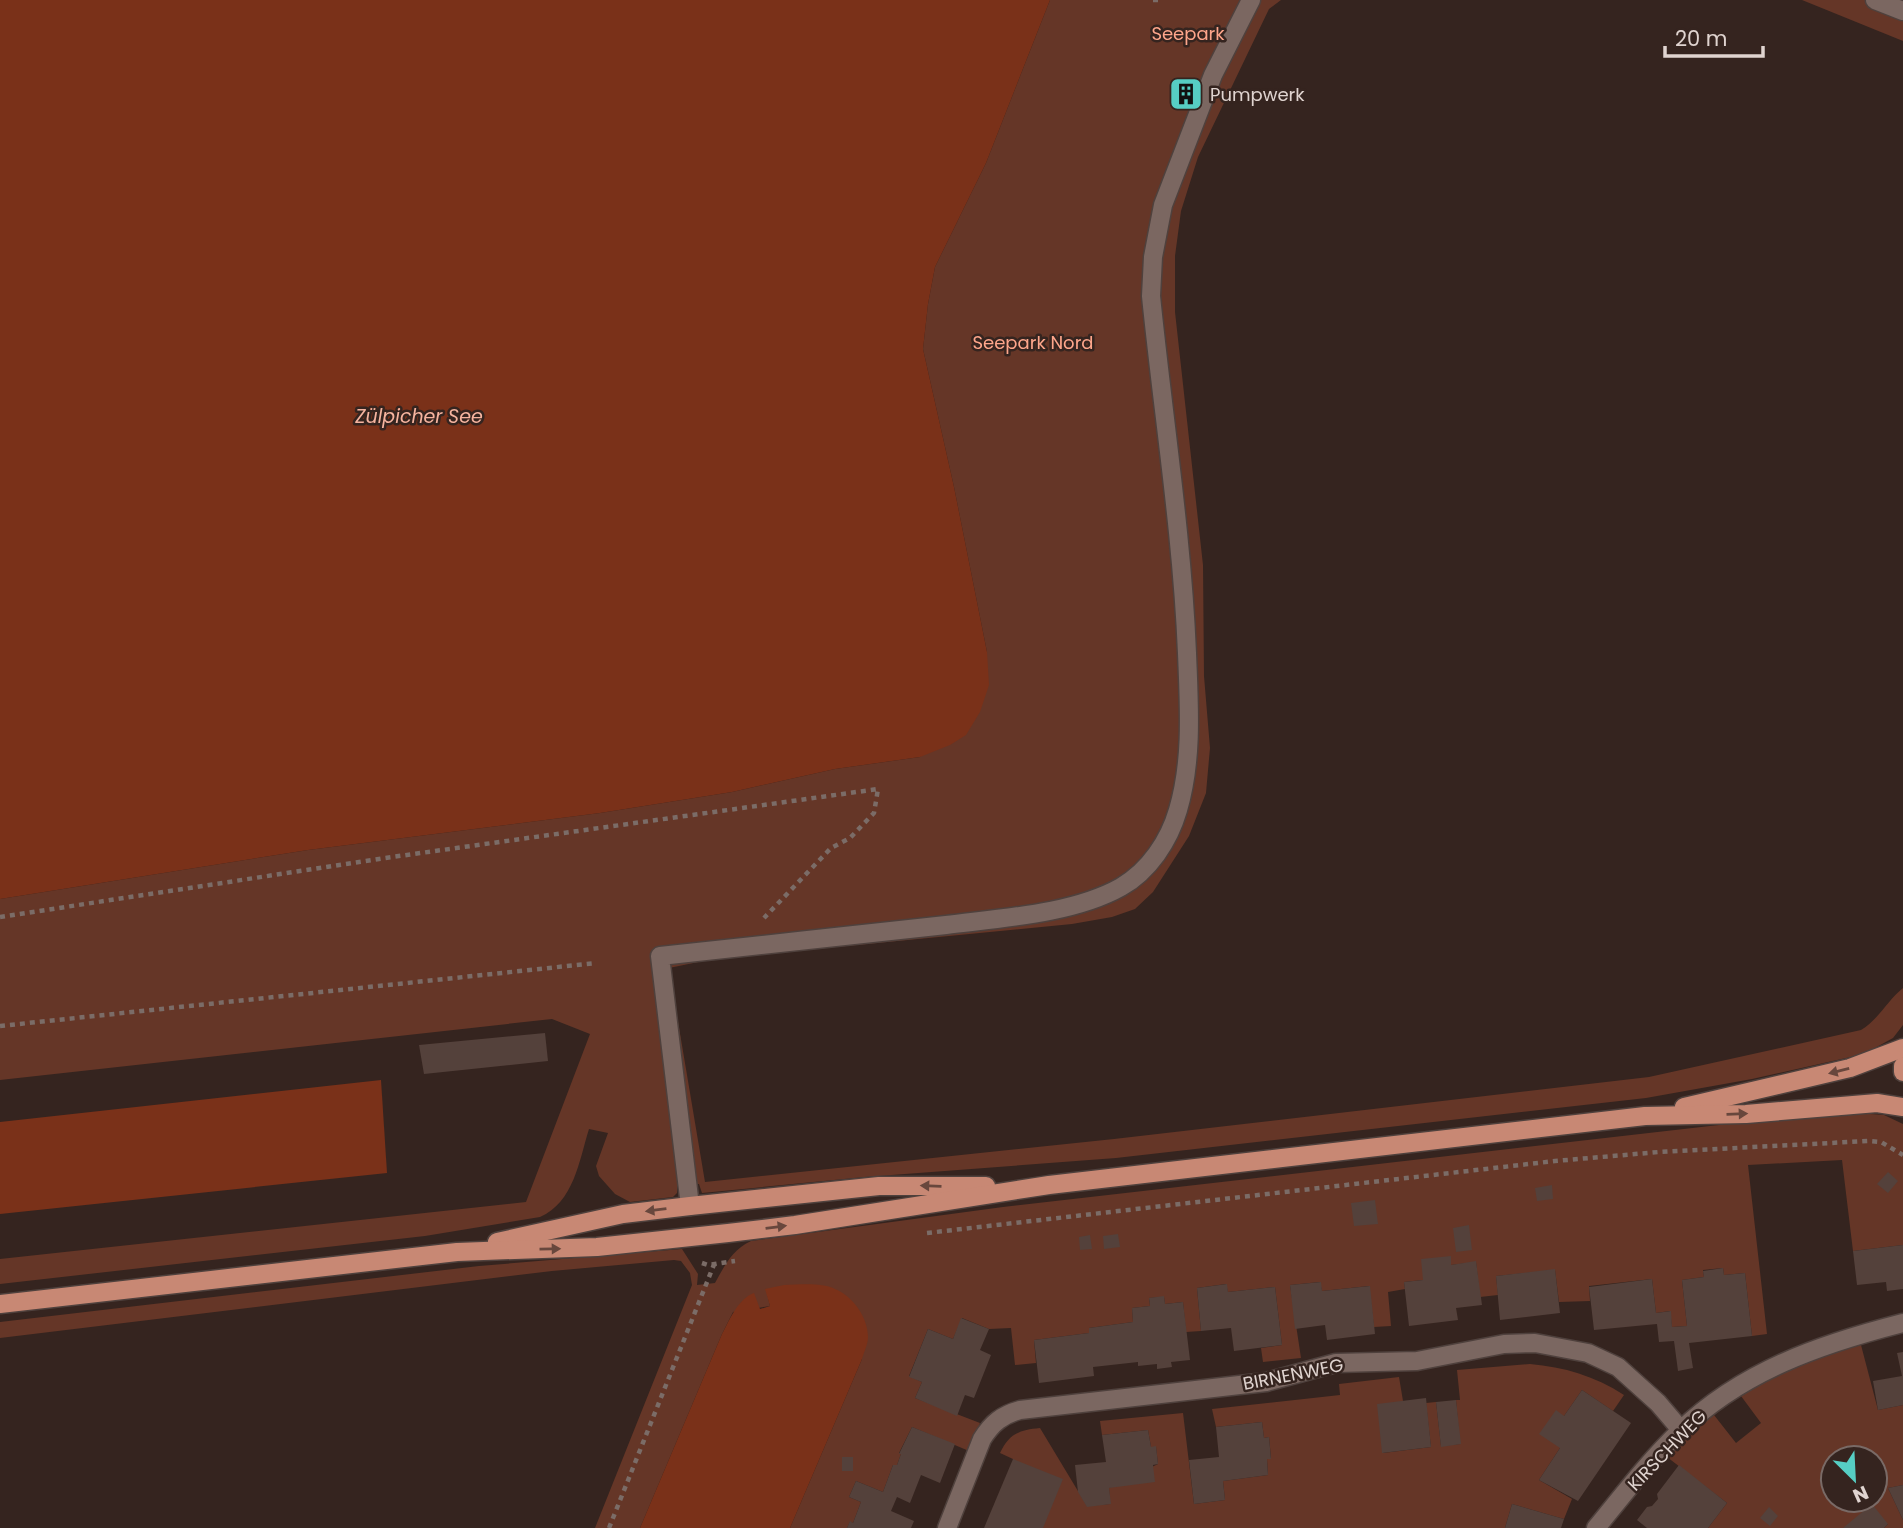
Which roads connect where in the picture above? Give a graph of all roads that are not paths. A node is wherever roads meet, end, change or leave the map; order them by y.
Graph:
1 (1251, 0) edge
2 (1875, 0) edge
3 (1903, 11) edge
4 (1903, 1048) edge
5 (1903, 1066) edge
6 (1903, 1072) edge
7 (1903, 1107) edge
8 (1645, 1116) junction
9 (1049, 1185) junction
10 (690, 1206) junction
11 (457, 1252) junction
12 (0, 1304) edge
13 (1903, 1323) edge
14 (1681, 1430) junction
15 (947, 1528) edge
16 (1596, 1528) edge

1 - 10 street
2 - 3 street
4 -> 8 main road
5 - 6 main road
8 -> 7 main road
8 - 9 main road
9 -> 10 main road
11 -> 9 main road
10 -> 11 main road
11 - 12 main road
13 - 14 street, KIRSCHWEG
14 - 15 street, BIRNENWEG
14 - 16 street, KIRSCHWEG

